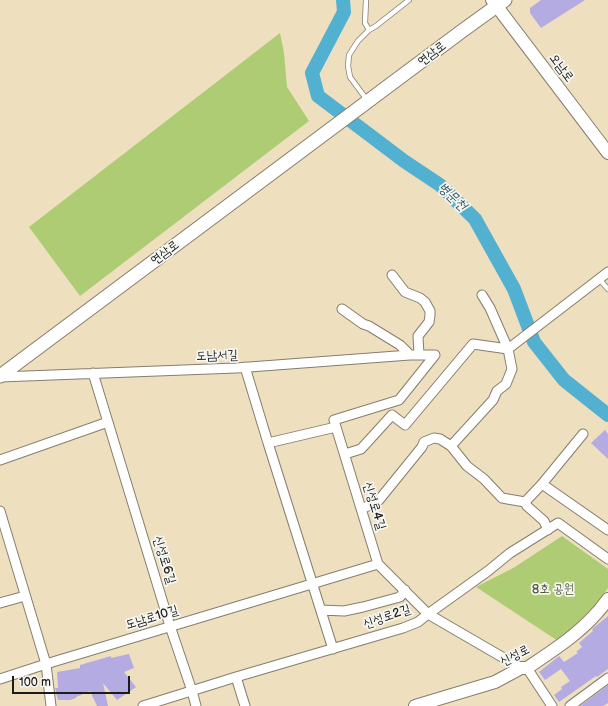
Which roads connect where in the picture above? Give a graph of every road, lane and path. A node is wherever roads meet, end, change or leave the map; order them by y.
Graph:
1 (366, 0) edge
2 (409, 0) edge
3 (498, 2) edge
4 (369, 30) junction
5 (364, 106) junction
6 (608, 153) edge
7 (608, 272) edge
8 (392, 275) dead end
9 (599, 279) junction
10 (608, 289) edge
11 (482, 295) dead end
12 (342, 309) dead end
13 (508, 350) junction
14 (415, 355) junction
15 (244, 368) junction
16 (93, 373) junction
17 (0, 376) edge
18 (108, 422) junction
19 (336, 427) junction
20 (583, 434) dead end
21 (268, 442) junction
22 (451, 446) junction
23 (345, 454) junction
24 (0, 460) edge
25 (542, 484) junction
26 (525, 502) junction
27 (362, 509) junction
28 (0, 511) edge
29 (2, 524) edge
30 (548, 530) junction
31 (608, 530) edge
32 (608, 559) edge
33 (378, 564) junction
34 (313, 583) junction
35 (405, 590) junction
36 (25, 596) junction
37 (608, 599) edge
38 (0, 603) edge
39 (321, 610) junction
40 (428, 614) junction
41 (170, 626) junction
42 (333, 649) junction
43 (46, 664) junction
44 (524, 668) junction
45 (236, 677) junction
46 (608, 678) edge
47 (0, 679) edge
48 (192, 692) junction
49 (51, 706) edge
50 (143, 706) edge
51 (196, 706) edge
52 (245, 706) edge
53 (415, 706) edge
54 (552, 706) edge
55 (570, 706) edge

1 - 4 lane
2 - 4 lane
3 - 5 main road, 연삼로
3 - 6 street, 오남로
4 - 5 lane
5 - 17 main road, 연삼로
7 - 9 street
8 - 14 street
9 - 10 lane
9 - 13 street
11 - 13 street
12 - 14 street
13 - 22 street
13 - 23 street
14 - 15 street, 도남서길
14 - 19 street, 도남서길
15 - 16 street, 도남서길
15 - 21 street
16 - 17 street, 도남서길
16 - 18 street, 신성로6길
18 - 24 street
18 - 41 street, 신성로6길
19 - 21 street
19 - 23 street, 신성로4길
20 - 25 street
21 - 34 street
22 - 26 street
22 - 27 street
23 - 27 street, 신성로4길
25 - 26 street
25 - 31 street
26 - 30 street
27 - 33 street, 신성로4길
28 - 29 street
29 - 36 street
30 - 32 street, 신성로2길
30 - 40 street, 신성로2길
33 - 34 street, 도남로10길
33 - 35 street, 신성로4길
34 - 39 street
34 - 41 street, 도남로10길
35 - 39 street
35 - 40 street, 신성로4길
36 - 38 street
36 - 43 street
37 - 44 street, 신성로
39 - 42 street
40 - 42 street, 신성로2길
40 - 44 street, 신성로4길
41 - 43 street, 도남로10길
41 - 48 street, 신성로6길
42 - 45 street, 신성로2길
43 - 47 street, 도남로10길
43 - 49 street
44 - 53 street, 신성로
44 - 54 street
45 - 48 street, 신성로2길
45 - 52 street
46 - 55 street
48 - 50 street, 신성로2길
48 - 51 street, 신성로6길

